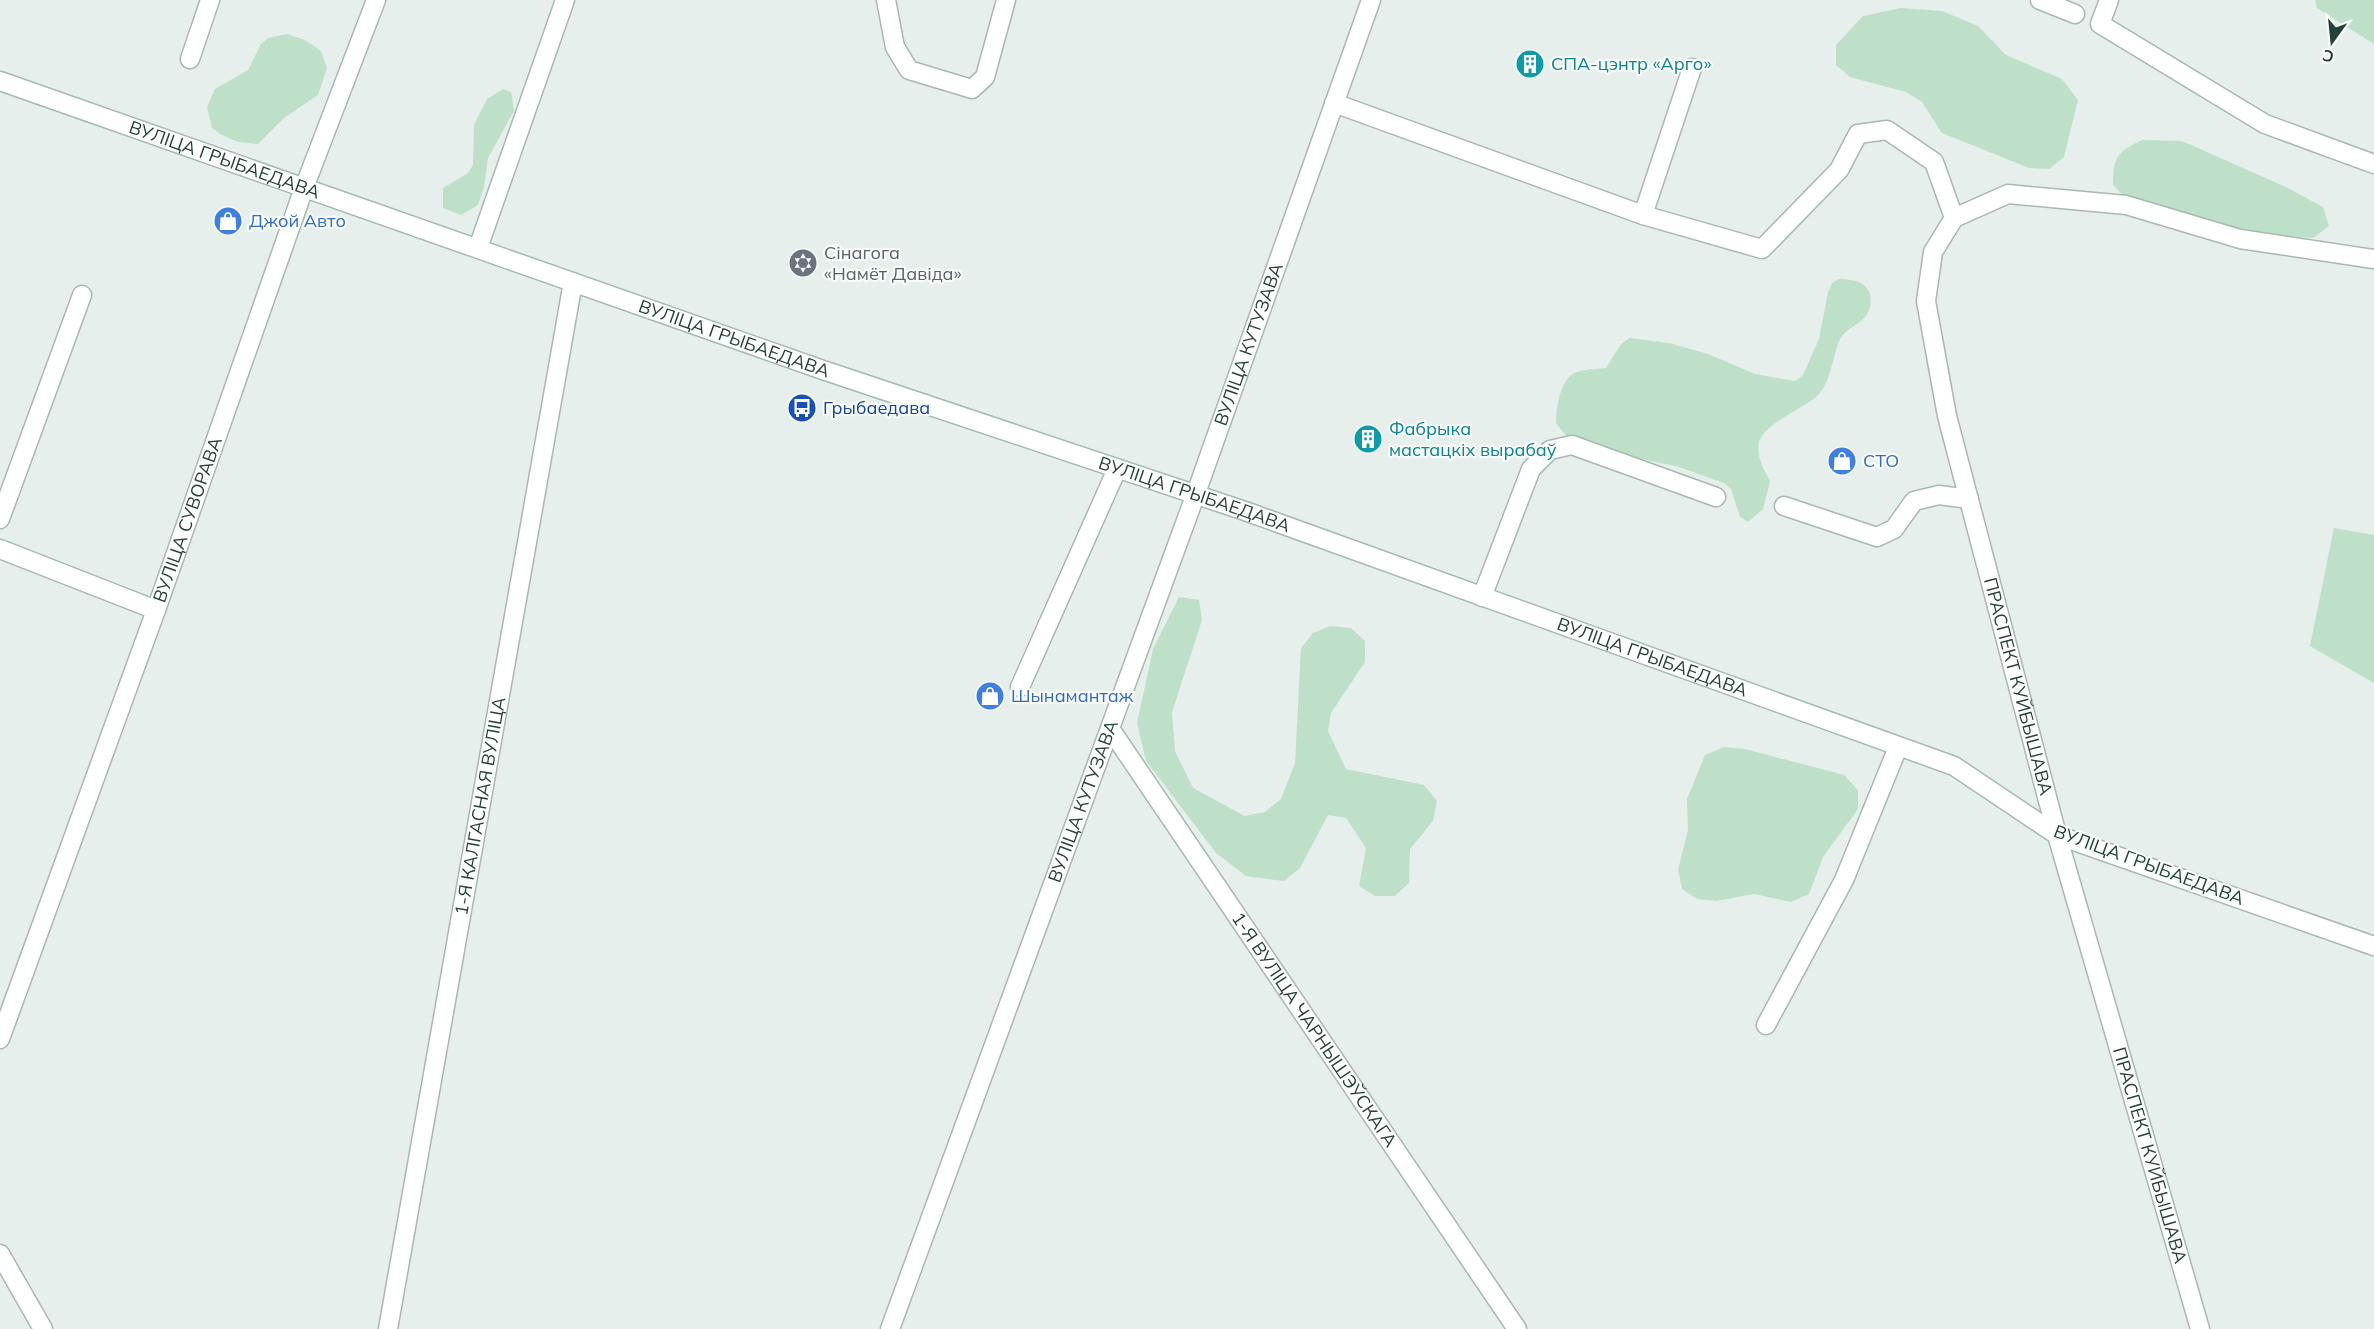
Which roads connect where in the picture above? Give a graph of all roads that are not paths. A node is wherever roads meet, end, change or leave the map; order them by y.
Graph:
1 (210, 0) edge
2 (376, 0) edge
3 (565, 0) edge
4 (886, 0) edge
5 (1006, 0) edge
6 (1371, 0) edge
7 (2040, 0) edge
8 (2109, 0) edge
9 (2075, 14) dead end
10 (190, 59) dead end
11 (1692, 68) dead end
12 (0, 81) edge
13 (1334, 103) junction
14 (2374, 164) edge
15 (304, 188) junction
16 (1643, 215) junction
17 (1954, 218) junction
18 (478, 248) junction
19 (2374, 259) edge
20 (573, 282) junction
21 (82, 295) dead end
22 (1117, 469) junction
23 (1195, 496) junction
24 (1716, 497) dead end
25 (1969, 499) junction
26 (1784, 506) dead end
27 (0, 519) edge
28 (0, 549) edge
29 (1482, 597) junction
30 (156, 610) junction
31 (1020, 687) dead end
32 (1111, 730) junction
33 (1898, 747) junction
34 (2057, 835) junction
35 (2374, 946) edge
36 (1766, 1025) dead end
37 (0, 1039) edge
38 (0, 1254) edge
39 (43, 1329) edge
40 (388, 1329) edge
41 (890, 1329) edge
42 (1517, 1329) edge
43 (2200, 1329) edge

1 - 10 street
2 - 15 street, ВУЛІЦА СУВОРАВА
3 - 18 street
4 - 5 street
6 - 13 street, ВУЛІЦА КУТУЗАВА
7 - 9 street
8 - 14 street
11 - 16 street
12 - 15 street, ВУЛІЦА ГРЫБАЕДАВА
13 - 16 street
13 - 23 street, ВУЛІЦА КУТУЗАВА
15 - 18 street, ВУЛІЦА ГРЫБАЕДАВА
15 - 30 street, ВУЛІЦА СУВОРАВА
16 - 17 street
17 - 19 street
17 - 25 street, ПРАСПЕКТ КУЙБЫШАВА
18 - 20 street, ВУЛІЦА ГРЫБАЕДАВА
20 - 22 street, ВУЛІЦА ГРЫБАЕДАВА
20 - 40 street, 1-Я КАЛГАСНАЯ ВУЛІЦА
21 - 27 street
22 - 23 street, ВУЛІЦА ГРЫБАЕДАВА
22 - 31 street
23 - 29 street, ВУЛІЦА ГРЫБАЕДАВА
23 - 32 street, ВУЛІЦА КУТУЗАВА
24 - 29 street
25 - 26 street
25 - 34 street, ПРАСПЕКТ КУЙБЫШАВА
28 - 30 street
29 - 33 street, ВУЛІЦА ГРЫБАЕДАВА
30 - 37 street, ВУЛІЦА СУВОРАВА
32 - 41 street, ВУЛІЦА КУТУЗАВА
32 - 42 street, 1-Я ВУЛІЦА ЧАРНЫШЭЎСКАГА
33 - 34 street, ВУЛІЦА ГРЫБАЕДАВА
33 - 36 street
34 - 35 street, ВУЛІЦА ГРЫБАЕДАВА
34 - 43 street, ПРАСПЕКТ КУЙБЫШАВА
38 - 39 street

